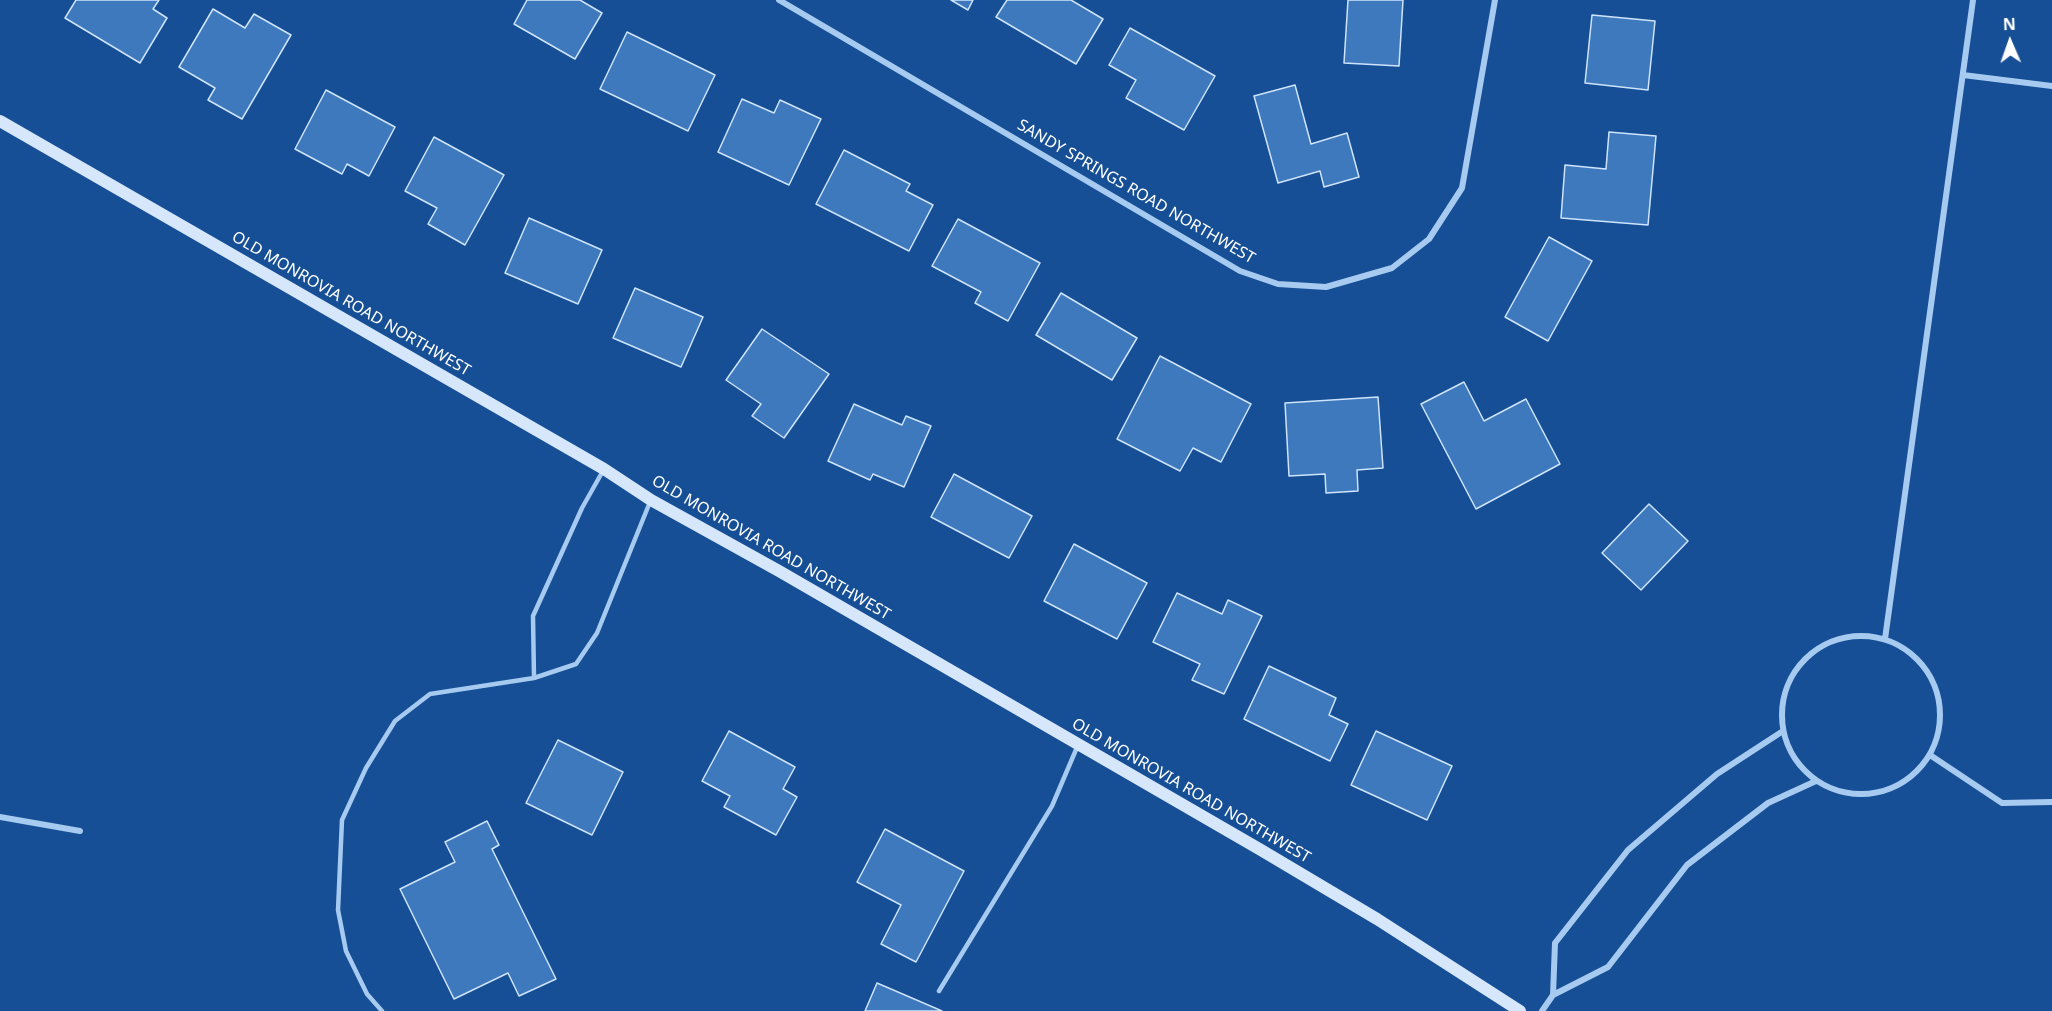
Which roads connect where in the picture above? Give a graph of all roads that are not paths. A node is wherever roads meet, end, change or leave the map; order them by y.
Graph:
1 (779, 0) edge
2 (1495, 0) edge
3 (1973, 0) edge
4 (1963, 75) junction
5 (2052, 86) edge
6 (0, 122) edge
7 (604, 469) junction
8 (651, 500) junction
9 (1885, 639) junction
10 (534, 678) junction
11 (1783, 731) junction
12 (1078, 745) junction
13 (1930, 755) junction
14 (1816, 781) junction
15 (2052, 802) edge
16 (0, 817) edge
17 (80, 831) dead end
18 (939, 991) dead end
19 (1553, 995) junction
20 (382, 1011) edge
21 (1520, 1011) edge
22 (1542, 1011) edge

1 - 2 street, SANDY SPRINGS ROAD NORTHWEST
3 - 4 street
4 - 5 street
4 - 9 street
6 - 7 street, OLD MONROVIA ROAD NORTHWEST
7 - 8 street, OLD MONROVIA ROAD NORTHWEST
7 - 10 lane
8 - 10 lane
8 - 12 street, OLD MONROVIA ROAD NORTHWEST
9 - 11 street
9 - 13 street
10 - 20 lane
11 - 14 street
11 - 19 street
12 - 18 lane
12 - 21 street, OLD MONROVIA ROAD NORTHWEST
13 - 14 street
13 - 15 street
14 - 19 street
16 - 17 street
19 - 22 street

